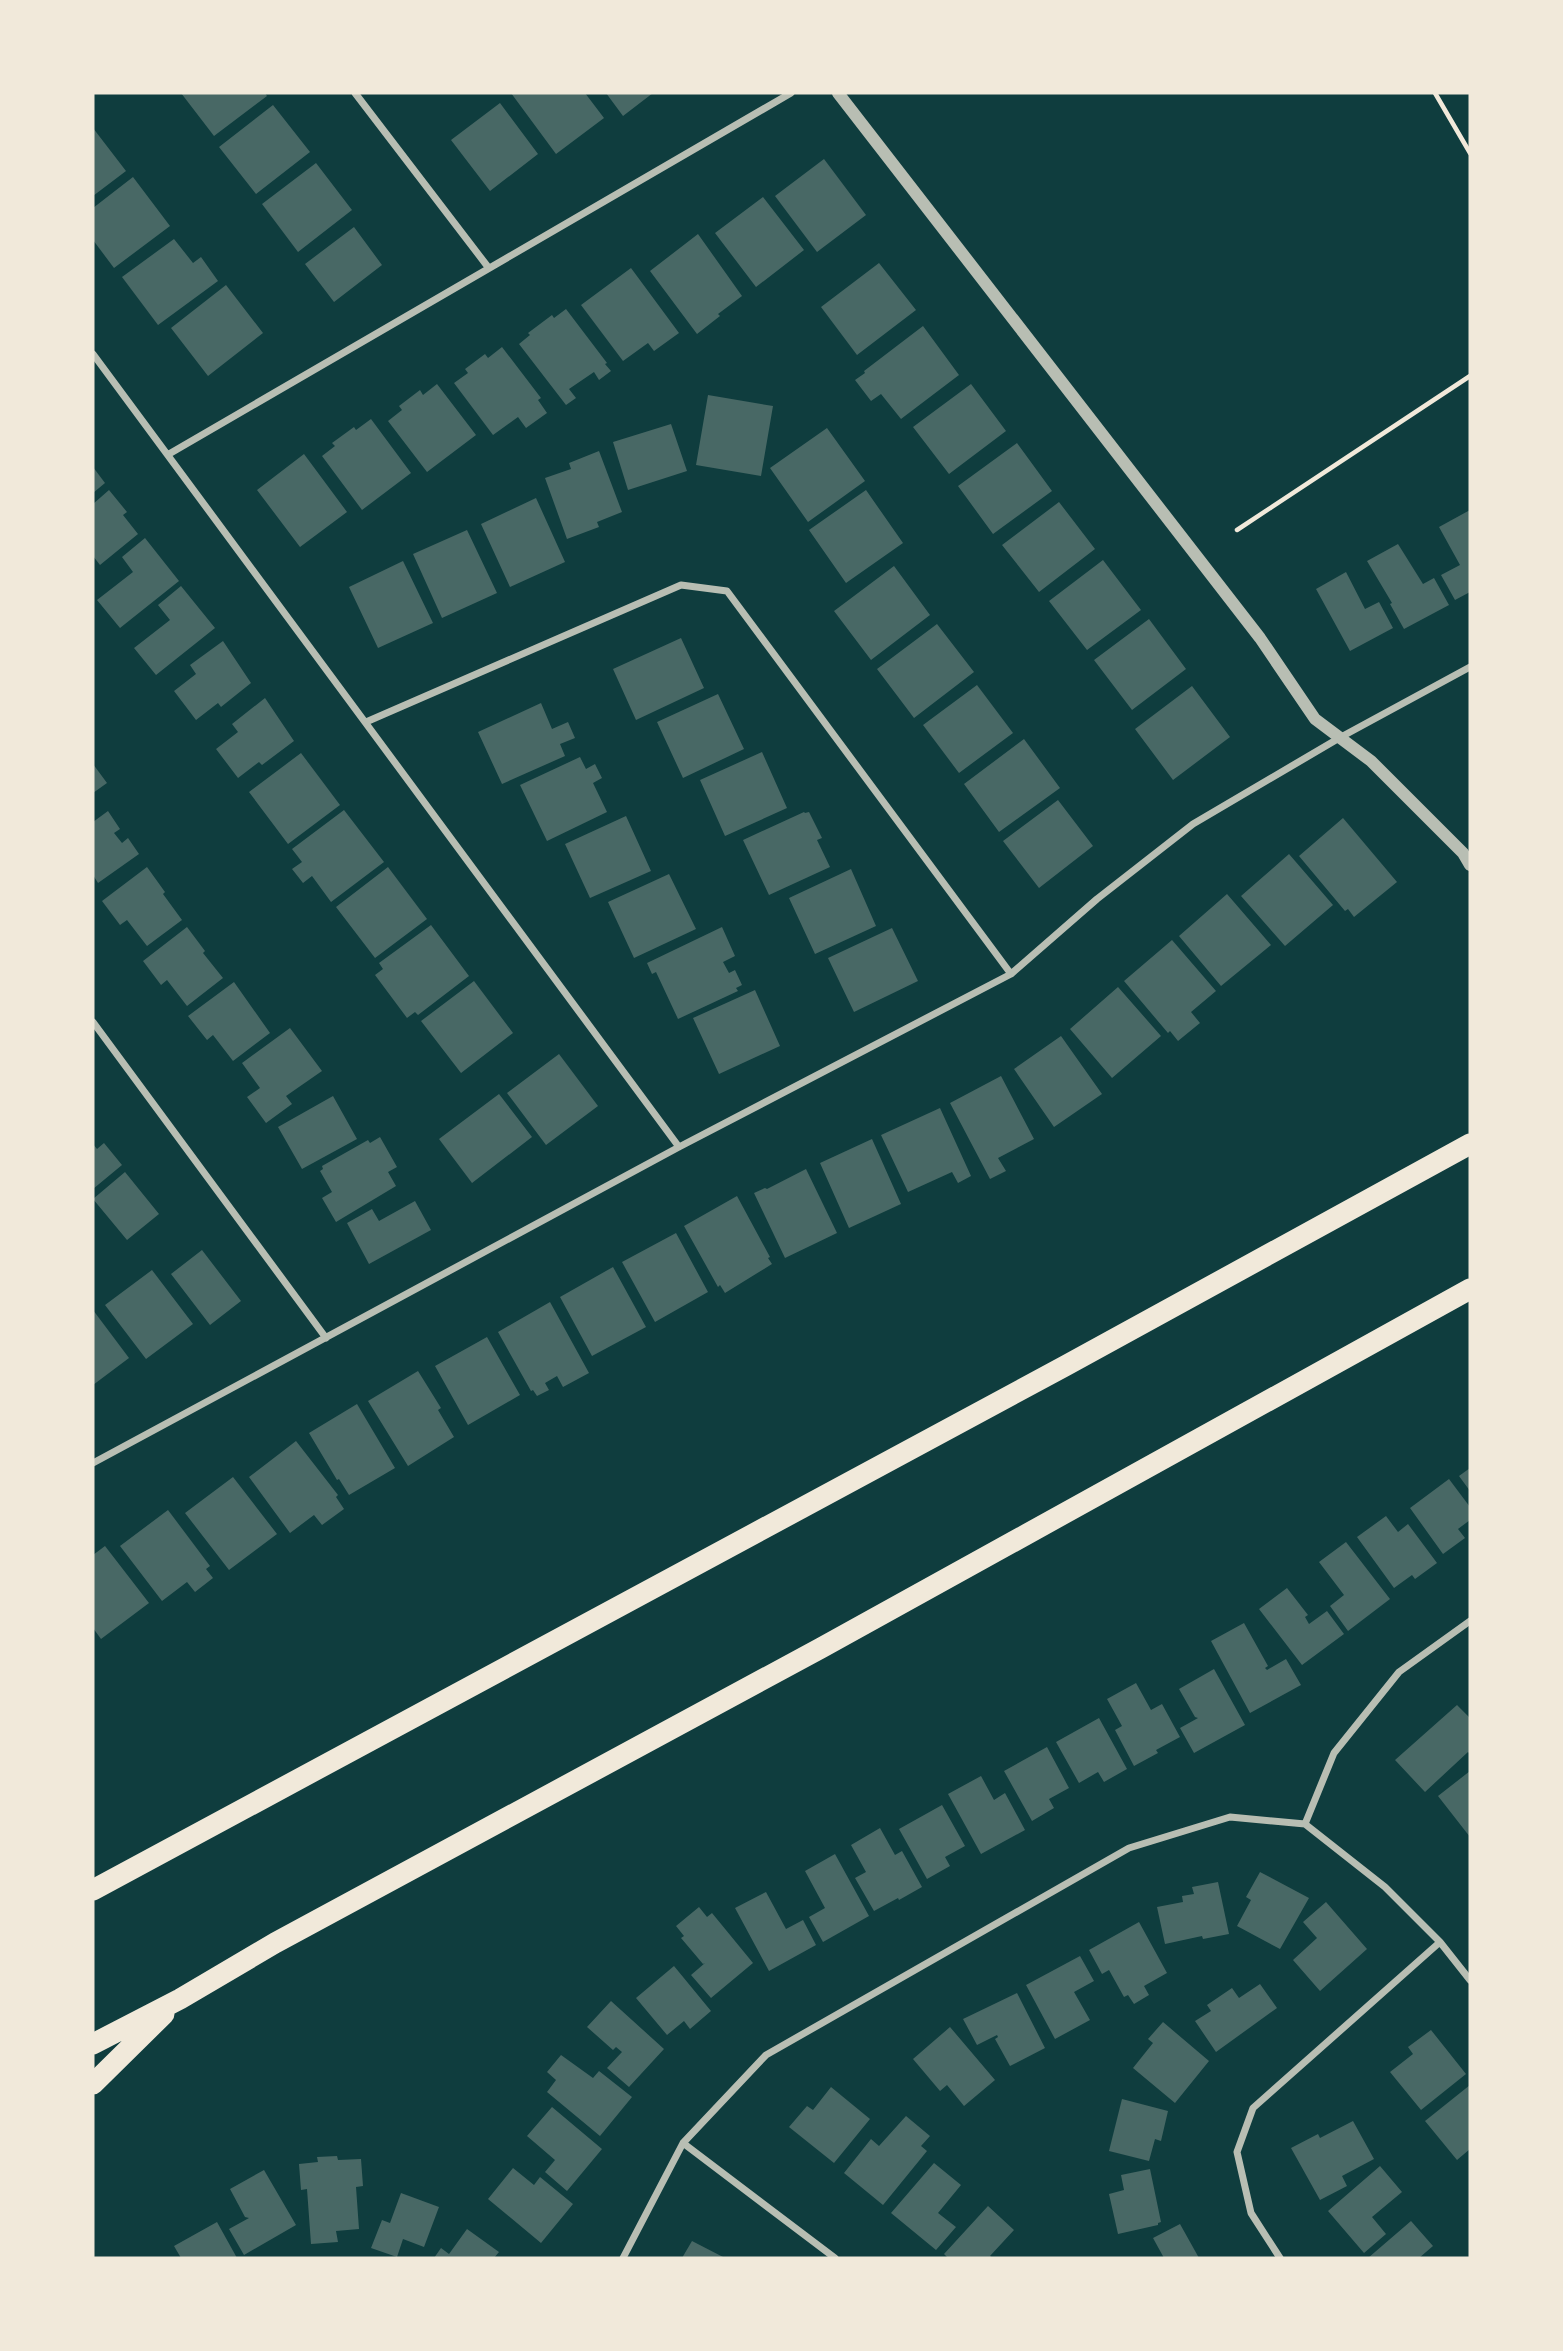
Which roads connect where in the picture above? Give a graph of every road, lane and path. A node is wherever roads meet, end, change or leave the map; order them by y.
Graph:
1 (355, 93) edge
2 (790, 93) edge
3 (838, 93) edge
4 (1435, 93) edge
5 (1470, 153) edge
6 (488, 267) junction
7 (93, 354) edge
8 (1470, 376) edge
9 (169, 454) junction
10 (1237, 530) dead end
11 (1470, 667) edge
12 (366, 722) junction
13 (1341, 737) junction
14 (1470, 864) edge
15 (1011, 975) junction
16 (93, 1023) edge
17 (1470, 1144) edge
18 (680, 1147) junction
19 (1470, 1289) edge
20 (326, 1338) junction
21 (93, 1463) edge
22 (1470, 1620) edge
23 (1305, 1824) junction
24 (93, 1890) edge
25 (1440, 1942) junction
26 (1470, 1980) edge
27 (180, 1999) junction
28 (93, 2044) edge
29 (93, 2084) edge
30 (683, 2143) junction
31 (623, 2258) edge
32 (835, 2258) edge
33 (1280, 2258) edge

1 - 6 street
2 - 6 street
3 - 13 street
4 - 5 path
6 - 9 street
7 - 9 street
8 - 10 path
9 - 12 street
11 - 13 street
12 - 15 street
12 - 18 street
13 - 14 street
13 - 15 street
15 - 18 street
16 - 20 street
17 - 24 highway
18 - 20 street
19 - 27 highway
20 - 21 street
22 - 23 street
23 - 25 street
23 - 30 street
25 - 26 street
25 - 33 street
27 - 28 highway
27 - 29 highway
30 - 31 street
30 - 32 street

